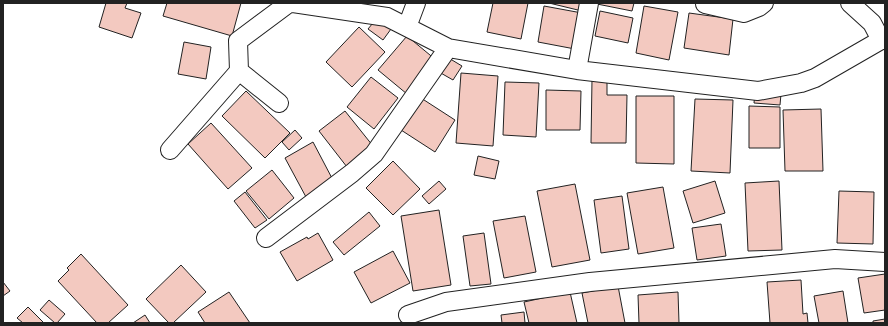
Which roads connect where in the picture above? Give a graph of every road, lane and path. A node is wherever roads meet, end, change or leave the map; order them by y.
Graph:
1 (289, 3) edge
2 (293, 3) edge
3 (416, 3) edge
4 (588, 3) edge
5 (764, 3) edge
6 (850, 3) edge
7 (705, 4) dead end
8 (407, 27) junction
9 (883, 40) edge
10 (448, 48) junction
11 (578, 70) junction
12 (239, 71) junction
13 (279, 103) dead end
14 (170, 150) dead end
15 (266, 238) dead end
16 (885, 262) edge
17 (408, 315) dead end

1 - 12 street
2 - 8 street
3 - 8 street
4 - 11 street
5 - 7 street
6 - 9 street
8 - 10 street
9 - 11 street
10 - 11 street
10 - 15 street
12 - 13 street
12 - 14 street
16 - 17 street

